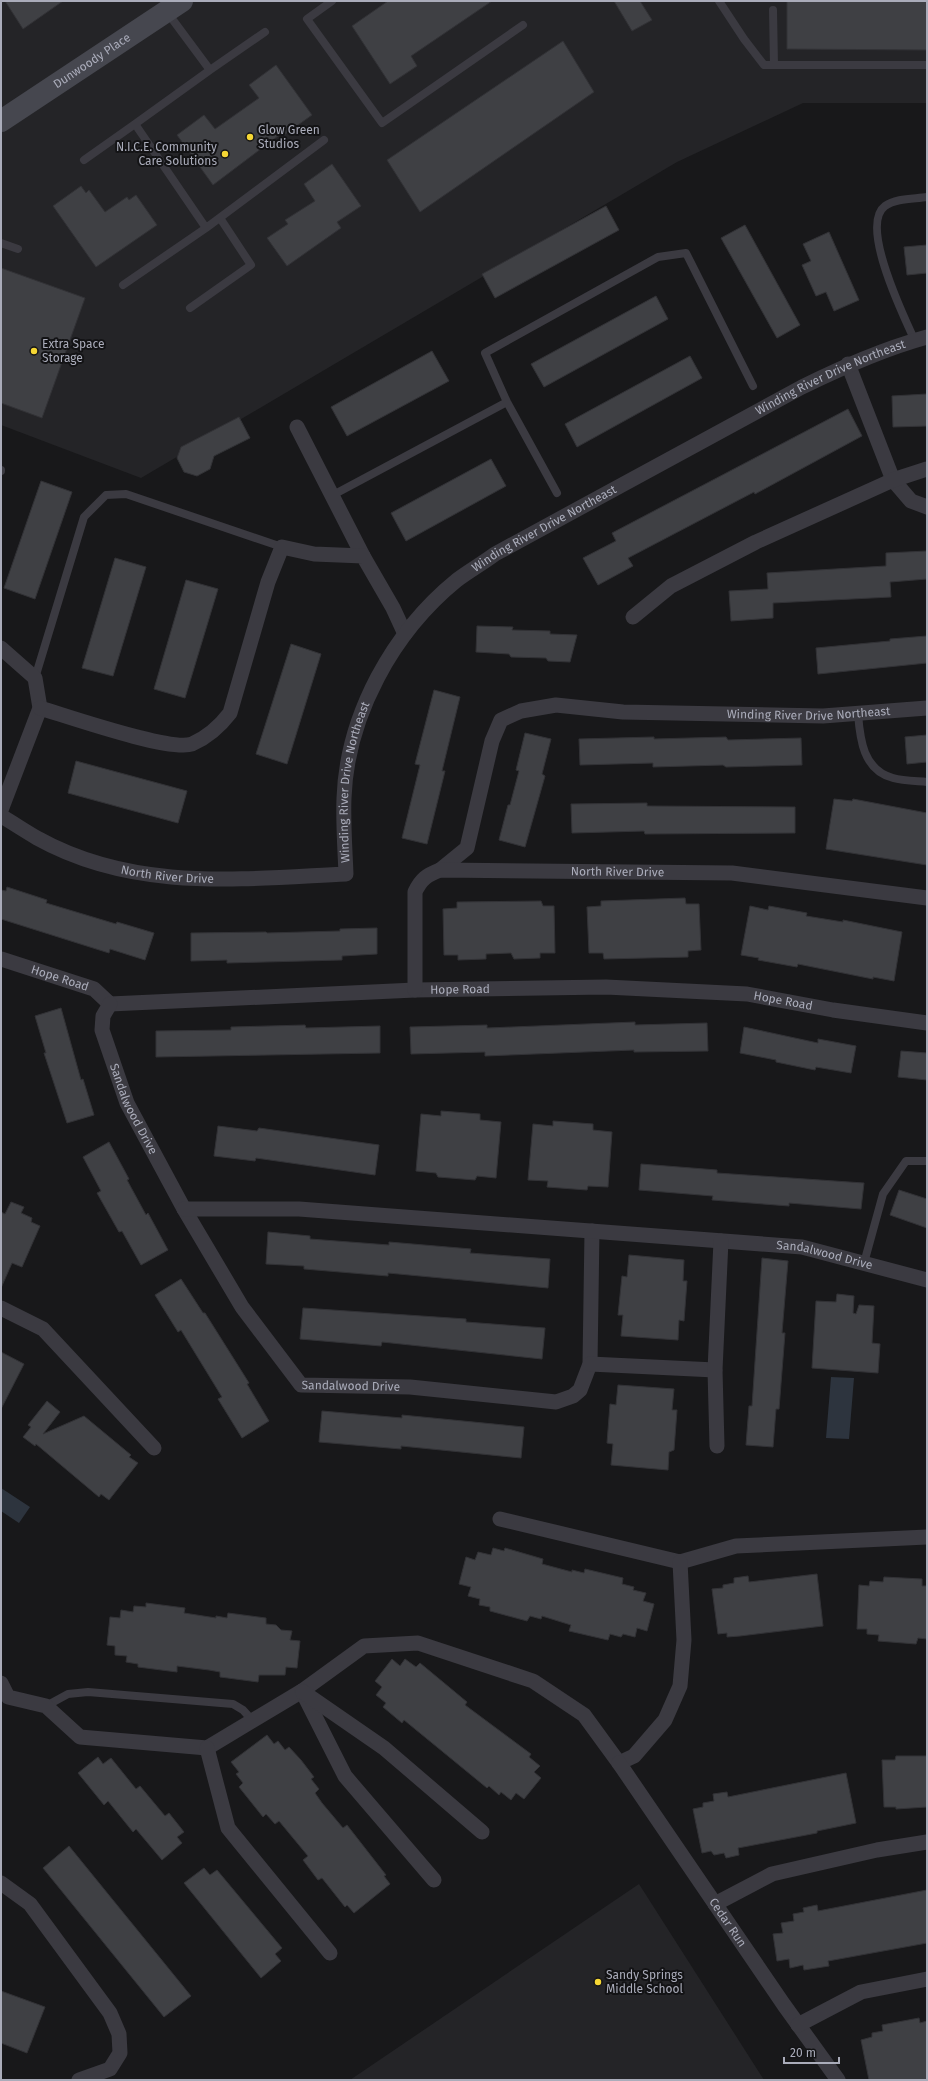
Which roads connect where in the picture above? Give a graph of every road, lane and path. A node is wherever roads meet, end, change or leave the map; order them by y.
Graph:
1 (332, 1) edge
2 (719, 1) edge
3 (174, 6) edge
4 (773, 10) dead end
5 (524, 25) dead end
6 (265, 32) dead end
7 (774, 65) junction
8 (927, 65) edge
9 (210, 70) junction
10 (2, 119) edge
11 (135, 124) junction
12 (324, 140) dead end
13 (84, 160) dead end
14 (927, 197) edge
15 (220, 218) junction
16 (206, 228) junction
17 (1, 243) edge
18 (18, 249) dead end
19 (123, 285) dead end
20 (190, 308) dead end
21 (921, 339) edge
22 (848, 364) junction
23 (753, 386) dead end
24 (507, 402) junction
25 (297, 426) dead end
26 (927, 469) edge
27 (893, 480) junction
28 (557, 493) dead end
29 (333, 496) junction
30 (927, 507) edge
31 (282, 547) junction
32 (364, 556) junction
33 (632, 617) dead end
34 (405, 634) junction
35 (1, 648) edge
36 (36, 678) junction
37 (40, 708) junction
38 (927, 708) edge
39 (858, 714) junction
40 (927, 782) edge
41 (1, 810) edge
42 (1, 816) edge
43 (440, 870) junction
44 (346, 874) joint
45 (927, 898) edge
46 (1, 959) edge
47 (415, 990) junction
48 (110, 1004) junction
49 (927, 1023) edge
50 (927, 1161) edge
51 (184, 1209) junction
52 (592, 1231) junction
53 (721, 1241) junction
54 (864, 1263) junction
55 (927, 1280) edge
56 (1, 1308) edge
57 (590, 1364) junction
58 (715, 1370) junction
59 (717, 1446) dead end
60 (154, 1448) dead end
61 (500, 1519) dead end
62 (927, 1537) edge
63 (680, 1562) junction
64 (1, 1683) edge
65 (302, 1692) junction
66 (46, 1706) junction
67 (253, 1722) junction
68 (206, 1748) junction
69 (619, 1764) junction
70 (482, 1832) dead end
71 (927, 1842) edge
72 (434, 1880) dead end
73 (1, 1883) edge
74 (715, 1904) junction
75 (330, 1953) dead end
76 (927, 1979) edge
77 (798, 2024) junction
78 (80, 2080) edge
79 (838, 2080) edge

1 - 5 lane
2 - 7 lane
3 - 9 lane
3 - 10 street, Dunwoody Place
4 - 7 lane
6 - 9 lane
7 - 8 lane
9 - 11 lane
11 - 13 lane
11 - 16 lane
12 - 15 lane
14 - 21 lane
15 - 16 lane
15 - 20 lane
16 - 19 lane
17 - 18 lane
21 - 22 street, Winding River Drive Northeast
22 - 27 street
22 - 34 street, Winding River Drive Northeast
23 - 24 lane
24 - 28 lane
24 - 29 lane
25 - 29 street
26 - 27 street
27 - 30 street
27 - 33 street
29 - 32 street
31 - 32 street
31 - 36 lane
31 - 37 street
32 - 34 street
34 - 44 street, Winding River Drive Northeast
35 - 36 street
36 - 37 street
37 - 41 street
38 - 39 street, Winding River Drive Northeast
39 - 40 lane
39 - 43 street, Winding River Drive Northeast
42 - 44 street, North River Drive
43 - 45 street, North River Drive
43 - 47 street, North River Drive
46 - 48 street, Hope Road
47 - 48 street, Hope Road
47 - 49 street, Hope Road
48 - 51 street, Sandalwood Drive
50 - 54 lane
51 - 52 street, Sandalwood Drive
51 - 57 street, Sandalwood Drive
52 - 53 street, Sandalwood Drive
52 - 57 street, Sandalwood Drive
53 - 54 street, Sandalwood Drive
53 - 58 street
54 - 55 street, Sandalwood Drive
56 - 60 street
57 - 58 street
58 - 59 street
61 - 63 street
62 - 63 street
63 - 69 street
64 - 66 street
65 - 67 street, Cedar Run
65 - 69 street, Cedar Run
65 - 70 street
65 - 72 street
66 - 67 lane
66 - 68 street
67 - 68 street, Cedar Run
68 - 75 street
69 - 74 street, Cedar Run
71 - 74 street
73 - 78 street
74 - 77 street, Cedar Run
76 - 77 street
77 - 79 street, Cedar Run

